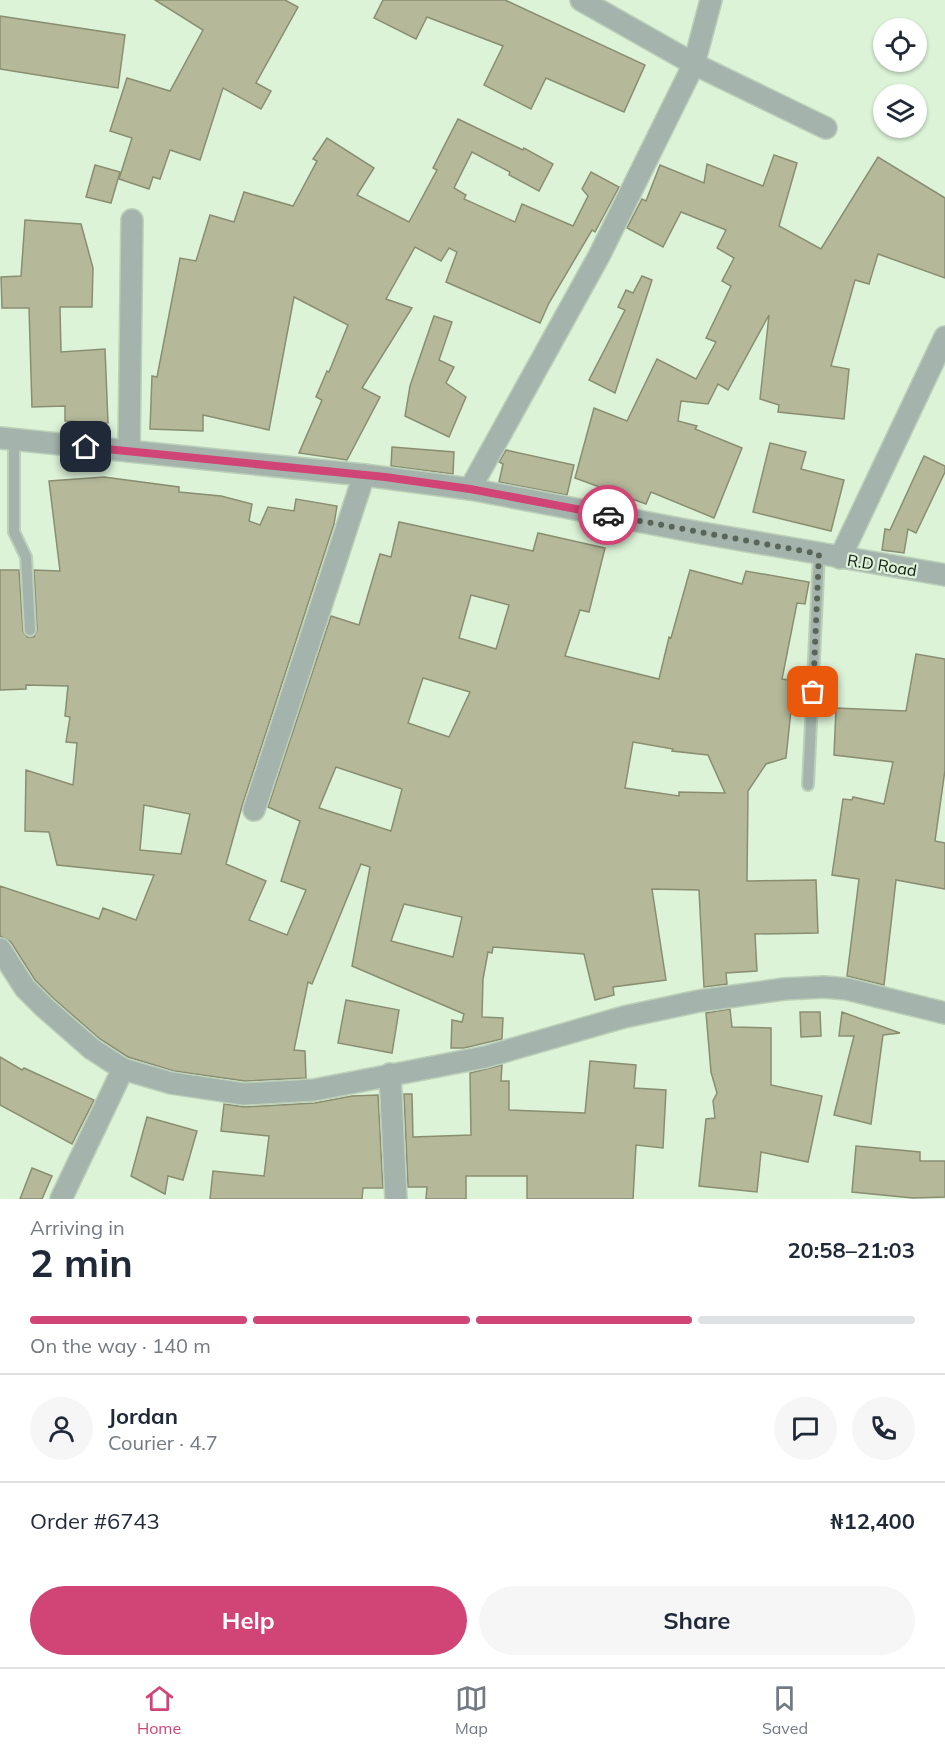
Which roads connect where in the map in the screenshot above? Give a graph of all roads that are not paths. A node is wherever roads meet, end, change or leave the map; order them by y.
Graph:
1 (580, 0) edge
2 (711, 0) edge
3 (694, 64) junction
4 (826, 128) dead end
5 (132, 220) dead end
6 (945, 337) edge
7 (7, 439) edge
8 (129, 451) junction
9 (364, 475) junction
10 (470, 489) junction
11 (830, 556) junction
12 (945, 575) edge
13 (30, 630) dead end
14 (808, 785) dead end
15 (254, 810) dead end
16 (0, 949) edge
17 (945, 1013) edge
18 (123, 1069) junction
19 (390, 1074) junction
20 (61, 1199) edge
21 (396, 1199) edge

1 - 3 street
2 - 3 street
3 - 4 street
3 - 10 street
5 - 8 street
6 - 11 street
7 - 8 street, R.D Road
7 - 13 lane
8 - 9 street, R.D Road
9 - 10 street, R.D Road
9 - 15 street
10 - 11 street, R.D Road
11 - 12 street, R.D Road
11 - 14 lane
16 - 18 street
17 - 19 street
18 - 19 street
18 - 20 street
19 - 21 street

